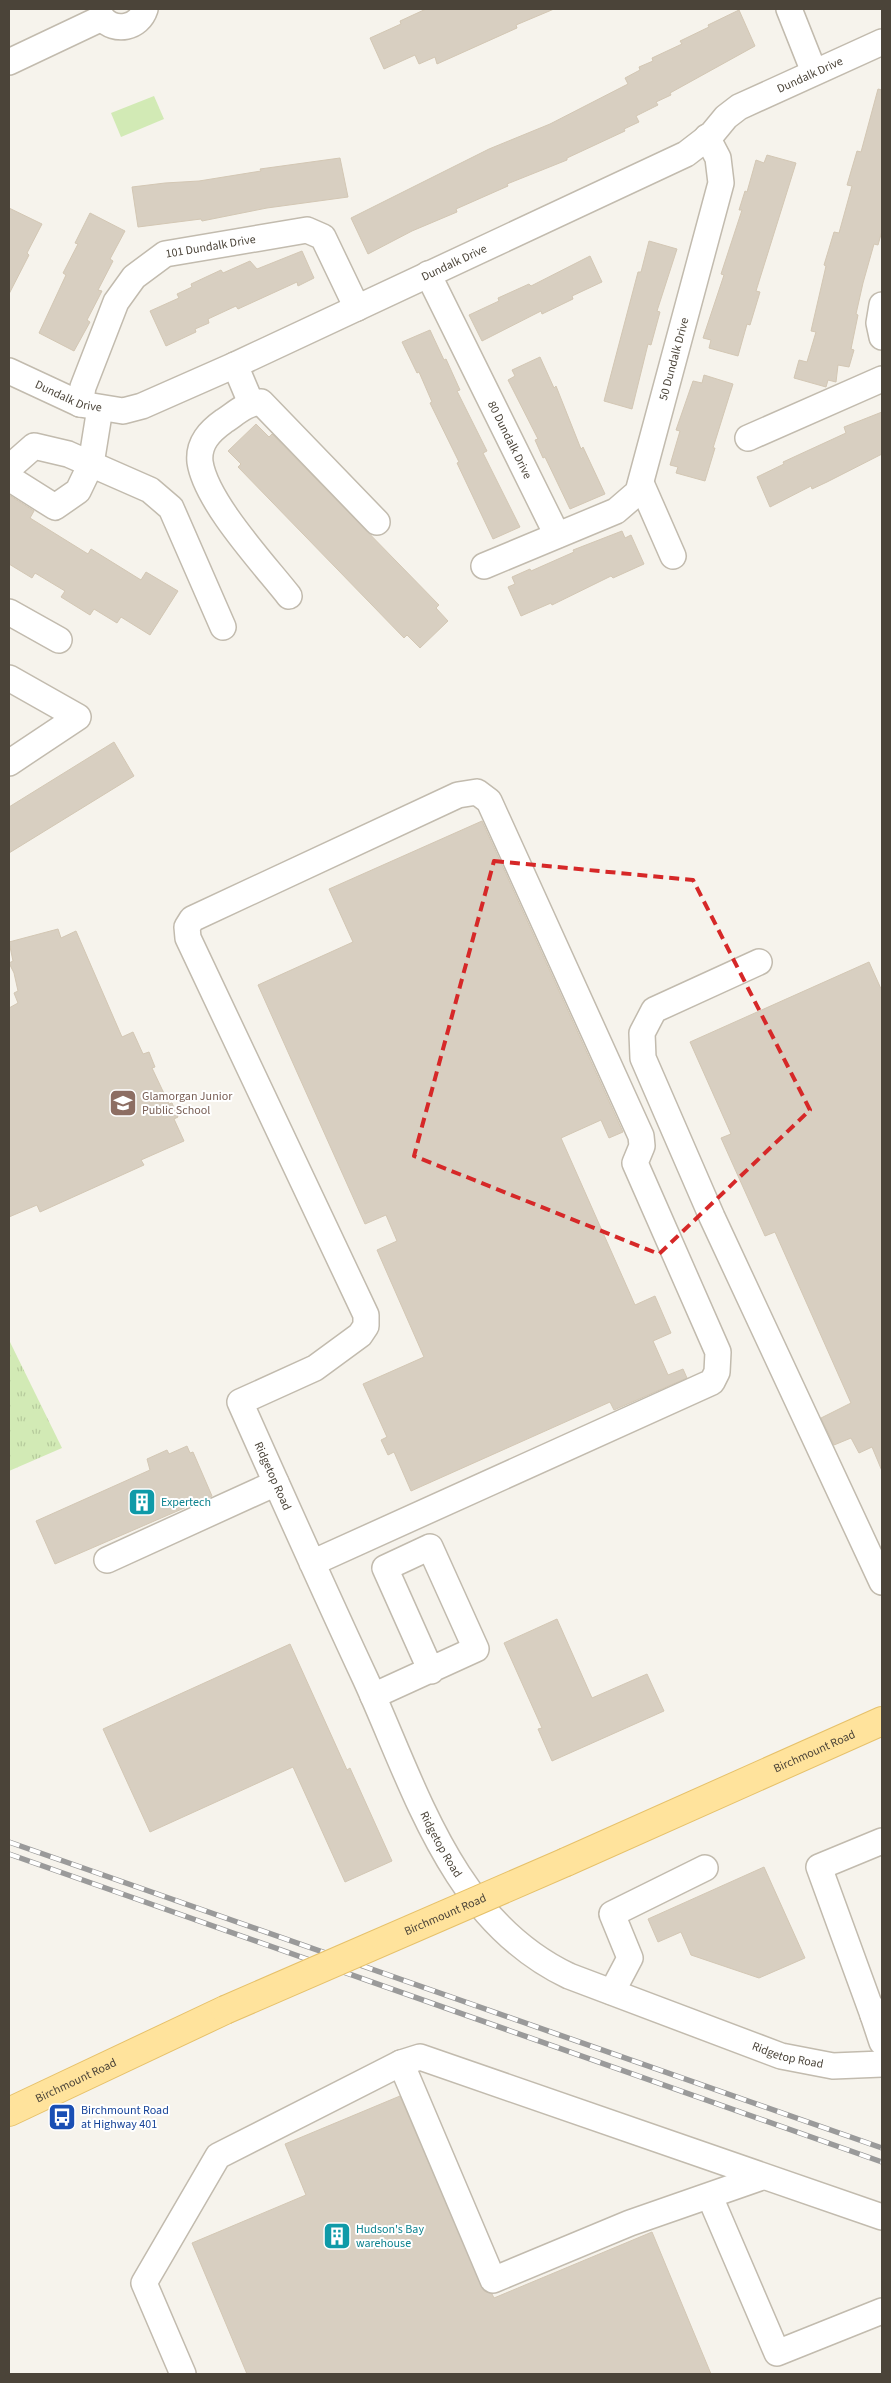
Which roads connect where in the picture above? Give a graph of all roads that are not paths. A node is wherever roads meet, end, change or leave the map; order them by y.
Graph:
1 (145, 9) edge
2 (789, 9) edge
3 (103, 13) edge
4 (882, 42) edge
5 (9, 62) edge
6 (814, 72) junction
7 (707, 137) junction
8 (428, 274) junction
9 (882, 305) edge
10 (357, 308) junction
11 (882, 337) edge
12 (235, 365) junction
13 (9, 371) edge
14 (882, 380) edge
15 (252, 403) junction
16 (90, 406) junction
17 (748, 438) dead end
18 (91, 464) junction
19 (9, 468) edge
20 (9, 478) edge
21 (640, 483) junction
22 (377, 522) dead end
23 (557, 535) junction
24 (673, 556) dead end
25 (484, 566) dead end
26 (289, 596) dead end
27 (9, 612) edge
28 (223, 627) dead end
29 (59, 640) dead end
30 (9, 678) edge
31 (9, 763) edge
32 (759, 962) dead end
33 (276, 1483) junction
34 (107, 1560) dead end
35 (312, 1563) junction
36 (882, 1582) edge
37 (431, 1670) junction
38 (373, 1696) junction
39 (882, 1721) edge
40 (882, 1840) edge
41 (704, 1868) dead end
42 (612, 1992) junction
43 (877, 2013) edge
44 (882, 2042) edge
45 (401, 2063) junction
46 (882, 2064) edge
47 (9, 2112) edge
48 (762, 2177) junction
49 (710, 2197) junction
50 (882, 2216) edge
51 (882, 2310) edge
52 (183, 2374) edge

1 - 3 street
2 - 6 street
3 - 5 street
4 - 6 street, Dundalk Drive
6 - 7 street, Dundalk Drive
7 - 8 street, Dundalk Drive
7 - 21 street, 50 Dundalk Drive
8 - 10 street, Dundalk Drive
8 - 23 street, 80 Dundalk Drive
9 - 11 street
10 - 12 street, Dundalk Drive
10 - 16 street, 101 Dundalk Drive
12 - 15 street
12 - 16 street, Dundalk Drive
13 - 16 street, Dundalk Drive
14 - 17 street
15 - 22 street
15 - 26 street
16 - 18 street, 101 Dundalk Drive
18 - 19 street
18 - 20 street, 101 Dundalk Drive
18 - 28 street
21 - 23 street, 50 Dundalk Drive
21 - 24 street
23 - 25 street
27 - 29 street
30 - 31 street
32 - 36 street
33 - 34 street
33 - 35 street, Ridgetop Road
33 - 35 street, Ridgetop Road
35 - 38 street, Ridgetop Road
37 - 37 street
37 - 38 street
38 - 42 street, Ridgetop Road
39 - 47 main road, Birchmount Road, bridge
40 - 43 street
41 - 42 street
42 - 46 street, Ridgetop Road
43 - 44 street
45 - 48 street
45 - 49 street
45 - 52 street
48 - 49 street
48 - 50 street
49 - 51 street

